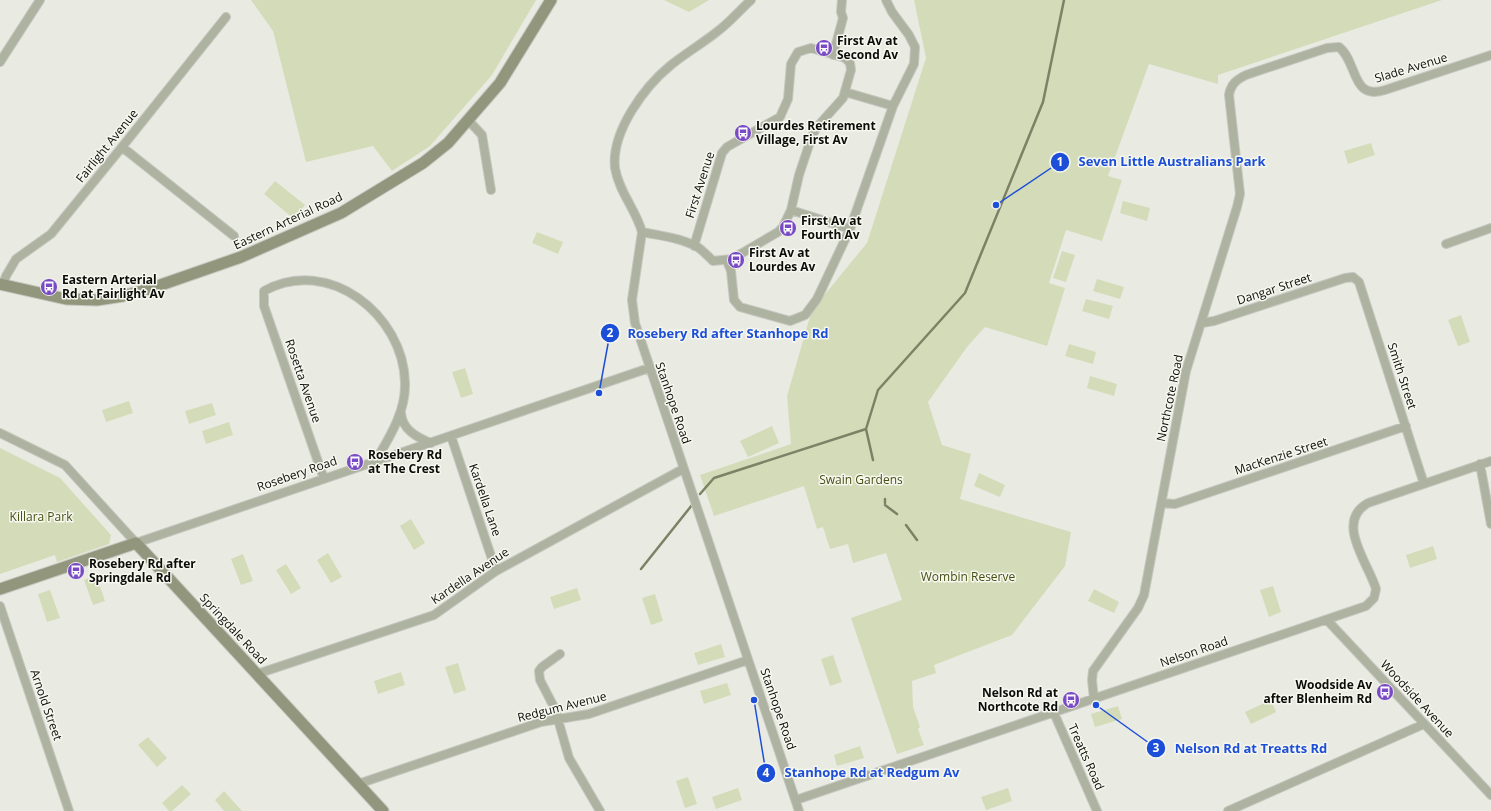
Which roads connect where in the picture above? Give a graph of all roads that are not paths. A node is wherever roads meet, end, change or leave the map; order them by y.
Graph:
1 (40, 0) edge
2 (551, 0) edge
3 (751, 0) edge
4 (842, 0) edge
5 (886, 0) edge
6 (226, 16) dead end
7 (833, 54) junction
8 (1491, 55) edge
9 (0, 62) edge
10 (1246, 75) joint
11 (845, 92) junction
12 (892, 106) junction
13 (469, 120) junction
14 (122, 147) junction
15 (491, 190) dead end
16 (791, 210) junction
17 (1491, 228) edge
18 (850, 229) junction
19 (642, 232) junction
20 (234, 236) dead end
21 (1446, 244) dead end
22 (694, 246) junction
23 (727, 261) junction
24 (1353, 277) joint
25 (2, 284) edge
26 (1202, 323) junction
27 (649, 368) junction
28 (401, 413) junction
29 (1406, 426) junction
30 (0, 433) edge
31 (451, 436) junction
32 (431, 443) junction
33 (1491, 461) edge
34 (375, 462) junction
35 (1480, 464) junction
36 (683, 469) junction
37 (324, 479) junction
38 (1424, 484) junction
39 (1162, 503) junction
40 (1491, 524) edge
41 (136, 543) junction
42 (496, 571) junction
43 (0, 589) edge
44 (0, 606) edge
45 (1326, 620) junction
46 (560, 654) dead end
47 (748, 660) junction
48 (257, 674) junction
49 (1094, 699) junction
50 (1054, 713) junction
51 (558, 719) junction
52 (1424, 724) junction
53 (358, 784) junction
54 (1491, 795) edge
55 (796, 800) junction
56 (1242, 808) edge
57 (69, 811) edge
58 (383, 811) edge
59 (600, 811) edge
60 (799, 811) edge
61 (1097, 811) edge
62 (1228, 811) edge

1 - 9 street
2 - 13 main road, Eastern Arterial Road
3 - 19 street, Stanhope Road
4 - 7 street
5 - 12 street
6 - 14 street, Fairlight Avenue
7 - 11 street, First Avenue
7 - 22 street, First Avenue
8 - 10 street, Slade Avenue
10 - 26 street, Northcote Road
11 - 12 street
11 - 16 street, First Avenue
12 - 18 street
13 - 15 street
13 - 25 main road, Eastern Arterial Road
14 - 20 street
14 - 25 street, Fairlight Avenue
16 - 18 street
16 - 23 street, First Avenue
17 - 21 street
18 - 23 street
19 - 22 street
19 - 27 street, Stanhope Road
22 - 23 street
24 - 26 street, Dangar Street
24 - 29 street, Smith Street
26 - 39 street, Northcote Road
27 - 31 street, Rosebery Road
27 - 36 street, Stanhope Road
28 - 32 street
28 - 34 street
28 - 37 street, Rosetta Avenue
29 - 38 street, Smith Street
29 - 39 street, MacKenzie Street
30 - 41 street, Springdale Road
31 - 32 street, Rosebery Road
31 - 42 street, Kardella Lane
32 - 34 street, Rosebery Road
33 - 35 street, Nelson Road
34 - 37 street, Rosebery Road
35 - 38 street, Nelson Road
35 - 40 street
36 - 42 street, Kardella Avenue
36 - 47 street, Stanhope Road
37 - 41 street, Rosebery Road
38 - 45 street, Nelson Road
39 - 49 street, Northcote Road
41 - 43 main road, Rosebery Road
41 - 48 main road, Springdale Road
42 - 48 street, Kardella Avenue
44 - 57 street, Arnold Street
45 - 49 street, Nelson Road
45 - 52 street, Woodside Avenue
46 - 51 street
47 - 51 street, Redgum Avenue
47 - 55 street, Stanhope Road
48 - 53 main road, Springdale Road
49 - 50 street, Nelson Road
50 - 55 street, Nelson Road
50 - 61 street, Treatts Road
51 - 53 street, Redgum Avenue
51 - 59 street
52 - 54 street, Woodside Avenue
52 - 56 street
53 - 58 main road, Springdale Road
55 - 60 street, Stanhope Road
56 - 62 street

